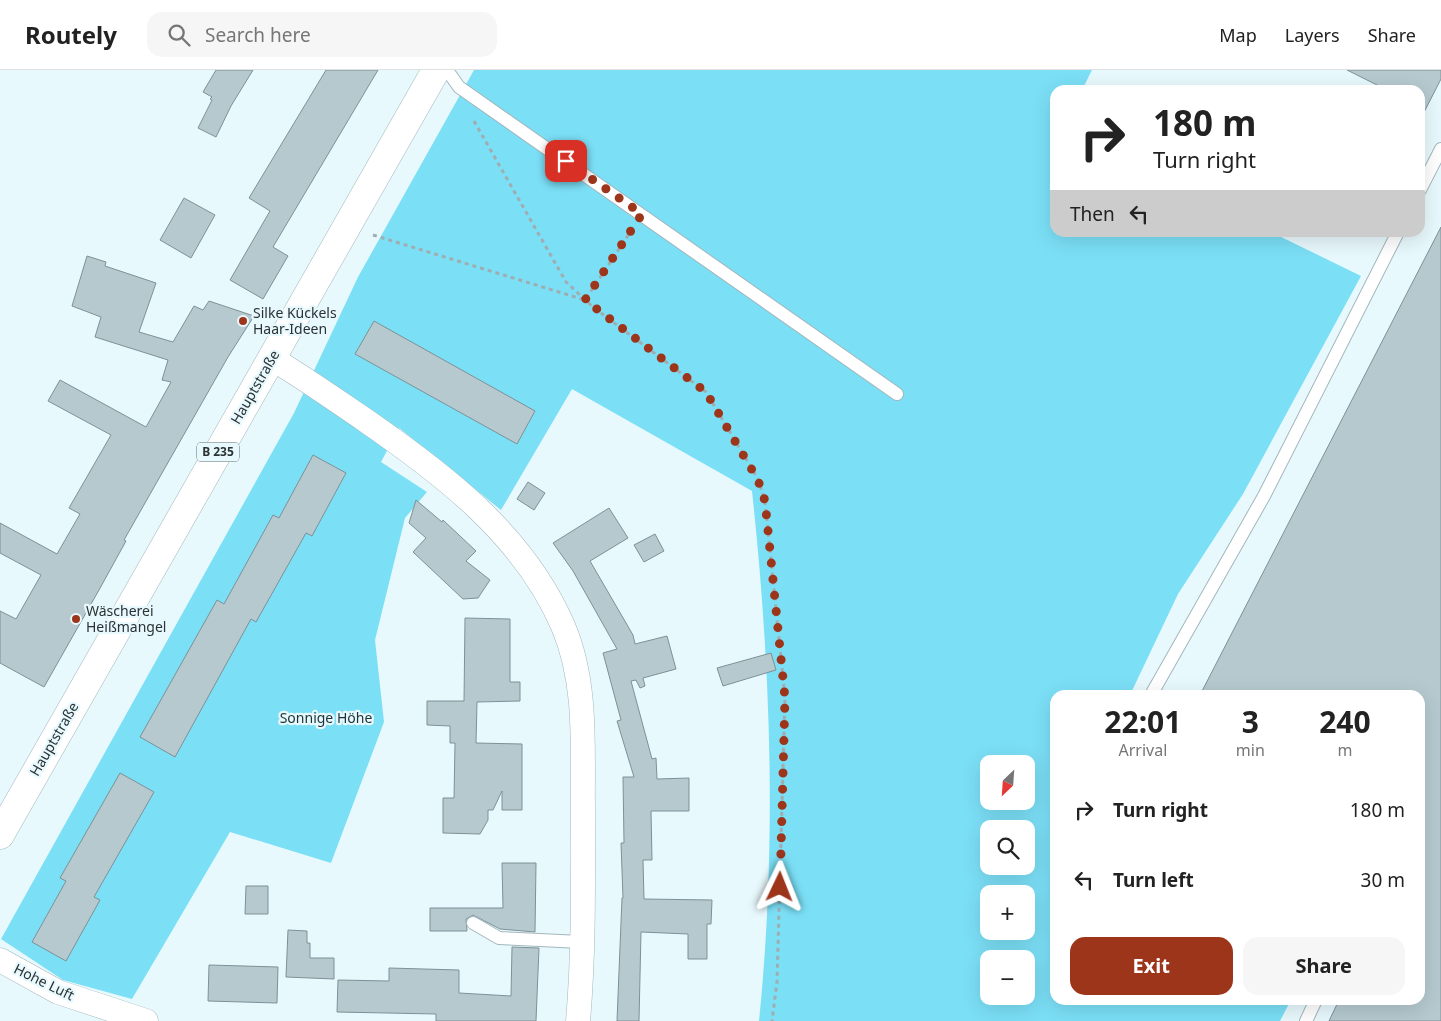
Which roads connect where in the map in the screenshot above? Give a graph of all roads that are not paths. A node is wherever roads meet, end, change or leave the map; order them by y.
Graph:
1 (436, 70) edge
2 (447, 70) edge
3 (1441, 149) edge
4 (1425, 180) edge
5 (1395, 237) edge
6 (272, 358) junction
7 (896, 394) dead end
8 (1154, 690) edge
9 (0, 835) edge
10 (473, 923) dead end
11 (581, 942) junction
12 (0, 960) edge
13 (1314, 1005) edge
14 (146, 1021) edge
15 (578, 1021) edge
16 (1306, 1021) edge

1 - 6 main road, Hauptstraße / B 235
2 - 7 lane
3 - 4 lane
5 - 8 lane
6 - 9 main road, Hauptstraße / B 235
6 - 11 street
10 - 11 lane
11 - 15 street
12 - 14 street, Hohe Luft
13 - 16 lane

